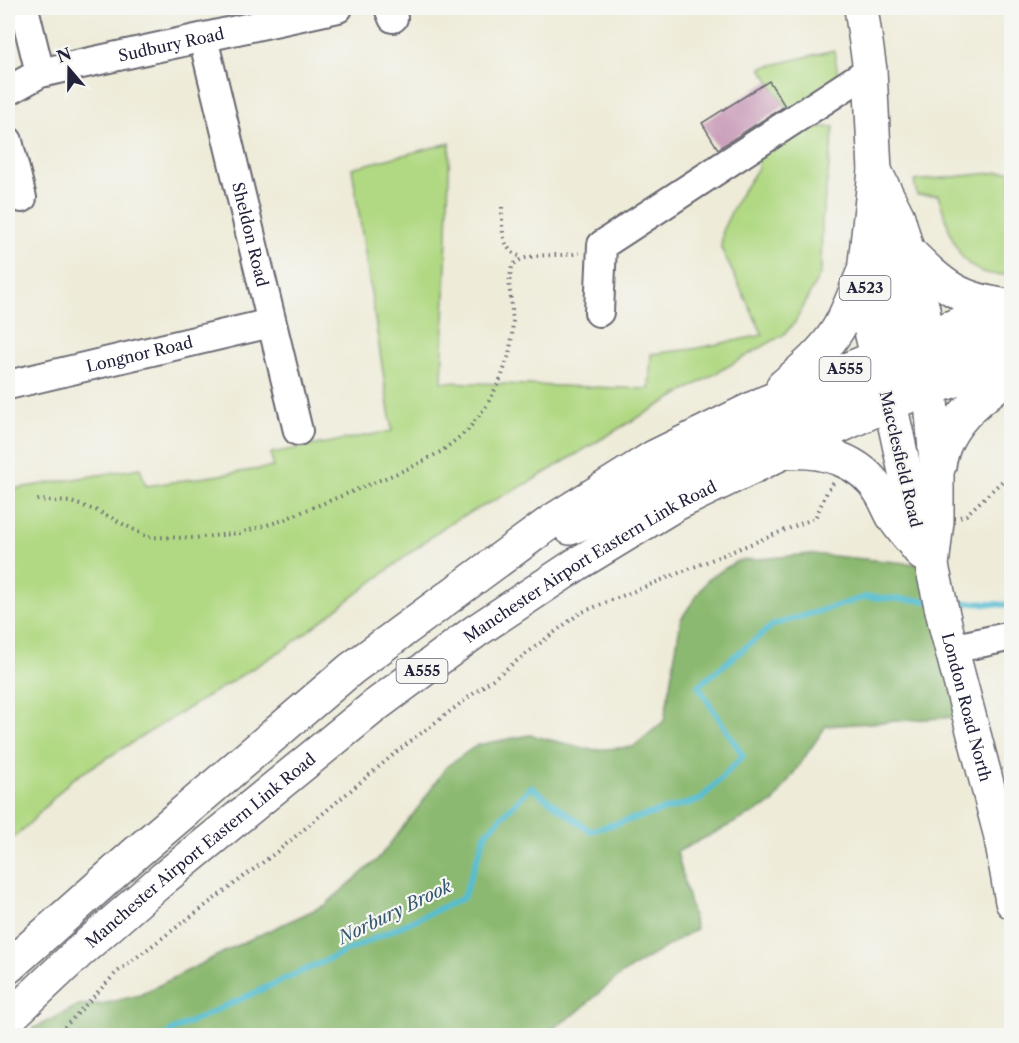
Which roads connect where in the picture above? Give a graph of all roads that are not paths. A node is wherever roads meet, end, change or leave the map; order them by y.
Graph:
1 (24, 8) edge
2 (338, 8) edge
3 (861, 8) edge
4 (203, 38) junction
5 (870, 70) junction
6 (40, 73) junction
7 (8, 91) edge
8 (8, 141) edge
9 (879, 180) junction
10 (22, 198) dead end
11 (907, 249) junction
12 (864, 272) junction
13 (1011, 306) edge
14 (599, 312) dead end
15 (271, 323) junction
16 (1011, 335) edge
17 (1011, 360) edge
18 (905, 370) junction
19 (1011, 374) edge
20 (8, 385) edge
21 (764, 403) junction
22 (298, 431) dead end
23 (784, 452) junction
24 (938, 475) junction
25 (505, 555) junction
26 (930, 567) junction
27 (1011, 636) edge
28 (948, 638) junction
29 (1011, 902) edge
30 (8, 967) edge
31 (8, 1019) edge

1 - 6 street
2 - 4 street, Sudbury Road
3 - 5 main road, Macclesfield Road / A523
4 - 6 street, Sudbury Road
4 - 15 street, Sheldon Road
5 - 9 main road, Macclesfield Road / A523
5 - 14 street
6 - 7 street, Sudbury Road
8 - 10 street
9 - 11 main road, Macclesfield Road / A523
9 - 12 main road, Macclesfield Road / A523
9 - 18 main road
11 - 13 main road
11 - 18 main road, Macclesfield Road / A523
12 - 18 main road, Macclesfield Road / A523
12 - 21 main road
13 - 18 main road, Manchester Airport Eastern Link Road / A555
15 - 20 street, Longnor Road
15 - 22 street, Sheldon Road
16 - 18 main road
17 - 18 main road, A555
18 - 21 main road, A555
18 - 23 main road, Manchester Airport Eastern Link Road / A555
18 - 24 main road, Macclesfield Road
18 - 25 main road
18 - 26 main road, Macclesfield Road
19 - 24 main road
21 - 25 main road, A555
23 - 26 main road
23 - 31 main road, Manchester Airport Eastern Link Road / A555
24 - 26 main road, Macclesfield Road
25 - 30 main road, A555
26 - 28 main road, London Road North
27 - 28 street
28 - 29 main road, London Road North

